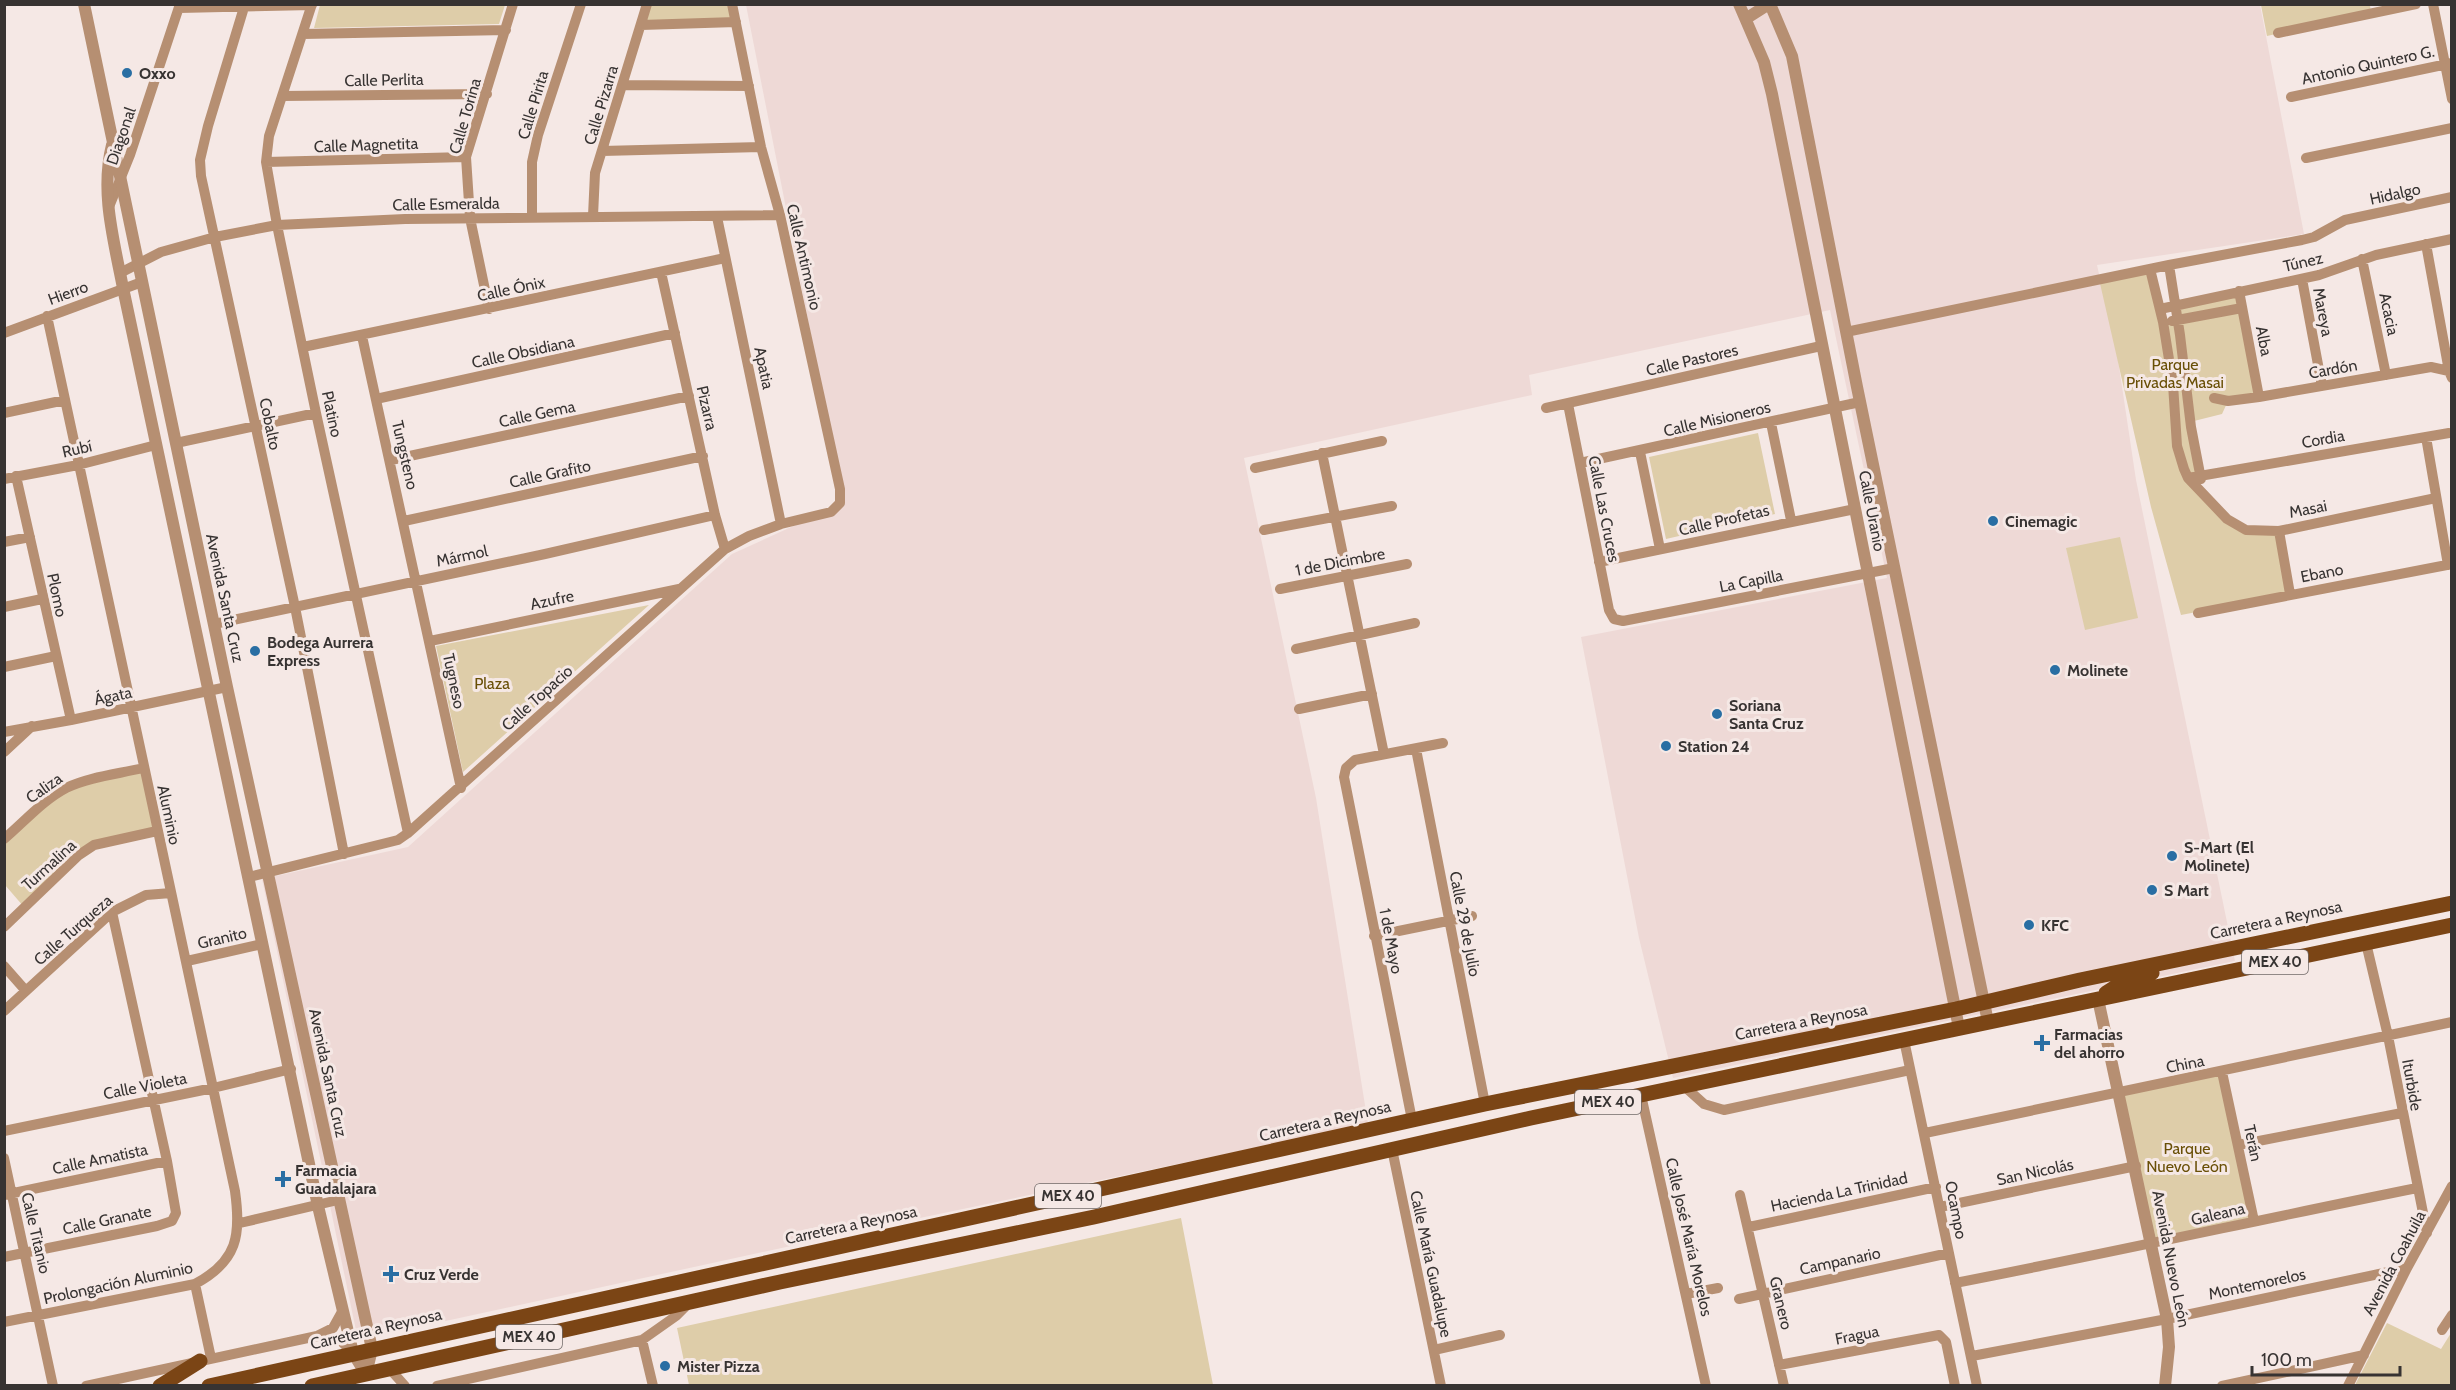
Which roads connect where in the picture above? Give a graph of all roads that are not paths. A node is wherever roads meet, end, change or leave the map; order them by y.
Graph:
1 (84, 4) edge
2 (513, 4) edge
3 (581, 4) edge
4 (647, 4) edge
5 (732, 4) edge
6 (1739, 4) edge
7 (1770, 4) edge
8 (2416, 4) edge
9 (2433, 4) edge
10 (312, 5) edge
11 (179, 6) edge
12 (245, 6) edge
13 (2371, 9) edge
14 (1747, 18) junction
15 (736, 22) junction
16 (641, 25) junction
17 (506, 30) junction
18 (2278, 33) dead end
19 (303, 34) junction
20 (2448, 63) edge
21 (622, 85) junction
22 (748, 86) junction
23 (487, 94) junction
24 (282, 96) junction
25 (2291, 97) dead end
26 (2451, 99) edge
27 (2451, 128) edge
28 (761, 147) junction
29 (602, 151) junction
30 (130, 155) junction
31 (466, 157) junction
32 (2306, 159) dead end
33 (113, 160) junction
34 (266, 162) junction
35 (121, 181) junction
36 (2451, 197) edge
37 (109, 207) junction
38 (780, 215) junction
39 (593, 216) junction
40 (470, 218) junction
41 (532, 218) junction
42 (717, 218) junction
43 (277, 225) junction
44 (215, 237) junction
45 (2451, 239) edge
46 (2426, 244) junction
47 (725, 258) junction
48 (2362, 259) junction
49 (139, 263) junction
50 (2169, 265) junction
51 (2150, 269) junction
52 (661, 272) junction
53 (120, 273) junction
54 (2302, 279) junction
55 (142, 282) junction
56 (123, 288) junction
57 (2239, 291) junction
58 (2175, 305) junction
59 (2242, 308) junction
60 (489, 309) junction
61 (2160, 309) junction
62 (47, 316) junction
63 (2178, 319) junction
64 (2163, 322) junction
65 (1846, 332) junction
66 (4, 333) edge
67 (675, 333) junction
68 (362, 336) junction
69 (1821, 346) junction
70 (303, 347) junction
71 (2386, 375) junction
72 (2450, 375) edge
73 (2322, 386) junction
74 (690, 396) junction
75 (2259, 397) junction
76 (2214, 398) dead end
77 (376, 399) junction
78 (65, 400) junction
79 (1860, 402) junction
80 (1568, 404) junction
81 (1834, 407) junction
82 (1546, 408) dead end
83 (4, 413) edge
84 (316, 413) junction
85 (2190, 422) junction
86 (1771, 423) junction
87 (2175, 424) junction
88 (255, 426) junction
89 (2449, 433) dead end
90 (2426, 437) junction
91 (1382, 441) dead end
92 (176, 443) junction
93 (156, 445) junction
94 (1640, 452) junction
95 (1322, 453) junction
96 (703, 456) junction
97 (391, 460) junction
98 (1580, 463) junction
99 (78, 465) junction
100 (1254, 468) dead end
101 (2202, 475) junction
102 (16, 477) junction
103 (2187, 478) junction
104 (4, 479) edge
105 (2199, 491) junction
106 (2436, 498) junction
107 (1392, 506) dead end
108 (1855, 509) junction
109 (831, 512) joint
110 (715, 515) junction
111 (1336, 516) junction
112 (1791, 520) junction
113 (404, 521) junction
114 (781, 524) junction
115 (1264, 530) dead end
116 (2279, 531) junction
117 (30, 537) junction
118 (4, 542) edge
119 (725, 549) junction
120 (1660, 549) junction
121 (1599, 561) junction
122 (1407, 564) dead end
123 (2450, 564) edge
124 (1894, 568) junction
125 (1868, 573) junction
126 (1349, 576) junction
127 (415, 581) junction
128 (680, 589) junction
129 (1280, 590) dead end
130 (2290, 594) junction
131 (356, 595) junction
132 (42, 598) junction
133 (4, 607) edge
134 (295, 607) junction
135 (2198, 613) dead end
136 (1614, 619) joint
137 (1415, 623) dead end
138 (214, 624) junction
139 (1361, 635) junction
140 (430, 641) junction
141 (1296, 649) dead end
142 (56, 656) junction
143 (4, 667) edge
144 (227, 687) junction
145 (208, 690) junction
146 (1372, 694) junction
147 (131, 708) junction
148 (1299, 710) dead end
149 (71, 720) junction
150 (32, 726) junction
151 (4, 732) edge
152 (1443, 743) dead end
153 (1416, 749) junction
154 (4, 752) edge
155 (1384, 754) junction
156 (143, 768) junction
157 (461, 788) junction
158 (157, 831) junction
159 (408, 833) junction
160 (4, 839) edge
161 (344, 854) junction
162 (269, 873) junction
163 (249, 877) junction
164 (171, 893) junction
165 (2451, 903) edge
166 (112, 912) junction
167 (1472, 916) dead end
168 (1450, 921) junction
169 (2451, 925) edge
170 (4, 927) edge
171 (1374, 936) junction
172 (262, 944) junction
173 (2366, 944) junction
174 (2178, 959) junction
175 (187, 961) junction
176 (4, 966) edge
177 (26, 991) junction
178 (2034, 991) junction
179 (2098, 999) junction
180 (1984, 1003) junction
181 (1956, 1009) junction
182 (4, 1011) edge
183 (1988, 1022) junction
184 (2451, 1022) edge
185 (1959, 1028) junction
186 (1825, 1036) junction
187 (2388, 1036) junction
188 (1904, 1040) junction
189 (1775, 1068) junction
190 (291, 1069) junction
191 (1910, 1070) junction
192 (2222, 1072) junction
193 (1684, 1086) junction
194 (213, 1088) junction
195 (2119, 1093) junction
196 (1641, 1095) junction
197 (1510, 1099) junction
198 (153, 1100) junction
199 (1485, 1104) junction
200 (1466, 1109) junction
201 (2402, 1113) junction
202 (1531, 1118) junction
203 (1412, 1120) junction
204 (4, 1131) edge
205 (1925, 1133) junction
206 (1411, 1145) junction
207 (2238, 1145) junction
208 (1392, 1149) junction
209 (4, 1158) edge
210 (1343, 1160) junction
211 (167, 1161) junction
212 (2136, 1166) junction
213 (1936, 1186) junction
214 (2451, 1186) edge
215 (2417, 1188) junction
216 (8, 1194) edge
217 (1740, 1195) dead end
218 (338, 1200) junction
219 (318, 1206) junction
220 (1940, 1207) junction
221 (2254, 1221) junction
222 (240, 1223) junction
223 (1749, 1227) junction
224 (2427, 1233) junction
225 (863, 1241) junction
226 (2152, 1244) junction
227 (26, 1253) junction
228 (1948, 1253) junction
229 (4, 1257) edge
230 (867, 1264) junction
231 (2407, 1268) junction
232 (1955, 1283) junction
233 (195, 1284) junction
234 (1718, 1288) dead end
235 (1763, 1293) junction
236 (1686, 1294) junction
237 (1739, 1299) dead end
238 (691, 1301) junction
239 (343, 1310) junction
240 (39, 1314) junction
241 (2451, 1315) edge
242 (2168, 1319) junction
243 (4, 1322) edge
244 (2442, 1330) dead end
245 (1500, 1335) dead end
246 (317, 1336) junction
247 (642, 1340) junction
248 (372, 1349) junction
249 (1434, 1350) junction
250 (353, 1353) junction
251 (2364, 1354) junction
252 (1972, 1356) junction
253 (206, 1359) junction
254 (1779, 1365) junction
255 (389, 1368) junction
256 (366, 1374) junction
257 (406, 1385) edge
258 (53, 1386) edge
259 (86, 1386) edge
260 (160, 1386) edge
261 (209, 1386) edge
262 (312, 1386) edge
263 (437, 1386) edge
264 (653, 1386) edge
265 (1441, 1386) edge
266 (1706, 1386) edge
267 (1784, 1386) edge
268 (1955, 1386) edge
269 (1977, 1386) edge
270 (2165, 1386) edge
271 (2222, 1386) edge
272 (2349, 1386) edge

1 - 33 street, Avenida Santa Cruz
2 - 17 street, Calle Torina
3 - 41 street, Calle Pirita
4 - 16 street, Calle Pizarra
5 - 15 street, Calle Antimonio
6 - 14 street, Calle Uranio
7 - 14 street
7 - 65 street, Calle Uranio
8 - 13 street
9 - 20 street
10 - 12 street
10 - 19 street, Platino
11 - 12 street
11 - 30 street, Diagonal
12 - 44 street, Cobalto
13 - 18 street
14 - 69 street, Calle Uranio
15 - 16 street
15 - 22 street, Calle Antimonio
16 - 21 street, Calle Pizarra
17 - 19 street
17 - 23 street, Calle Torina
19 - 24 street, Platino
20 - 25 street, Antonio Quintero G.
20 - 26 street
21 - 22 street
21 - 29 street, Calle Pizarra
22 - 28 street, Calle Antimonio
23 - 24 street, Calle Perlita
23 - 31 street, Calle Torina
24 - 34 street, Platino
27 - 32 street
28 - 29 street
28 - 38 street, Calle Antimonio
29 - 39 street, Calle Pizarra
30 - 33 street
30 - 35 street, Diagonal
31 - 34 street, Calle Magnetita
31 - 40 street, Calle Torina
33 - 35 street, Avenida Santa Cruz
33 - 37 street, Avenida Santa Cruz
34 - 43 street, Platino
35 - 37 street, Diagonal
35 - 49 street, Avenida Santa Cruz
36 - 50 street, Hidalgo
37 - 53 street, Avenida Santa Cruz
38 - 42 street, Calle Esmeralda
38 - 109 street, Calle Antimonio
39 - 41 street, Calle Esmeralda
39 - 42 street, Calle Esmeralda
40 - 41 street, Calle Esmeralda
40 - 43 street, Calle Esmeralda
40 - 60 street, Calle Torina
42 - 47 street, Apatia
43 - 44 street, Calle Esmeralda
43 - 70 street, Platino
44 - 49 street, Calle Esmeralda
44 - 88 street, Cobalto
45 - 46 street, Túnez
46 - 48 street, Túnez
46 - 72 street
47 - 52 street, Calle Ónix
47 - 114 street, Apatia
48 - 54 street, Túnez
48 - 71 street, Acacia
49 - 53 street, Calle Esmeralda
49 - 55 street, Avenida Santa Cruz
50 - 51 street, Hidalgo
50 - 58 street
51 - 61 street, Masai
51 - 65 street, Hidalgo
52 - 60 street, Calle Ónix
52 - 67 street, Pizarra
53 - 56 street, Avenida Santa Cruz
54 - 57 street, Túnez
54 - 73 street, Mareya
55 - 56 street, Hierro
55 - 92 street, Avenida Santa Cruz
56 - 62 street, Hierro
56 - 93 street, Avenida Santa Cruz
57 - 58 street, Túnez
57 - 59 street, Alba
58 - 61 street, Túnez
58 - 63 street
59 - 63 street
59 - 75 street, Alba
60 - 68 street, Calle Ónix
61 - 64 street, Masai
62 - 66 street, Hierro
62 - 78 street, Aluminio
63 - 64 street
63 - 85 street
64 - 87 street, Masai
65 - 79 street, Calle Uranio
67 - 74 street, Pizarra
67 - 77 street, Calle Obsidiana
68 - 70 street, Calle Ónix
68 - 77 street, Tungsteno
69 - 80 street, Calle Pastores
69 - 81 street, Calle Uranio
70 - 84 street, Platino
71 - 72 street, Cardón
71 - 73 street, Cardón
73 - 75 street, Cardón
74 - 96 street, Pizarra
74 - 97 street, Calle Gema
75 - 76 street, Cardón
77 - 97 street, Tungsteno
78 - 83 street
78 - 99 street, Aluminio
79 - 81 street, Calle Misioneros
79 - 124 street, Calle Uranio
80 - 82 street, Calle Pastores
80 - 98 street, Calle Las Cruces
81 - 86 street, Calle Misioneros
81 - 108 street, Calle Uranio
84 - 88 street
84 - 131 street, Platino
85 - 87 street
85 - 101 street
86 - 94 street, Calle Misioneros
86 - 112 street
87 - 103 street, Masai
88 - 92 street
88 - 134 street, Cobalto
89 - 90 street, Cordia
90 - 101 street, Cordia
90 - 106 street
91 - 95 street
92 - 138 street, Avenida Santa Cruz
93 - 99 street, Rubí
93 - 145 street, Avenida Santa Cruz
94 - 98 street, Calle Misioneros
94 - 120 street
95 - 100 street
95 - 111 street
96 - 110 street, Pizarra
96 - 113 street, Calle Grafito
97 - 113 street, Tungsteno
98 - 121 street, Calle Las Cruces
99 - 102 street, Rubí
99 - 147 street, Aluminio
101 - 103 street, Cordia
101 - 105 street
102 - 104 street, Rubí
102 - 117 street, Plomo
103 - 105 street, Masai
105 - 116 street, Masai
106 - 116 street, Masai
106 - 123 street
107 - 111 street
108 - 112 street, Calle Profetas
108 - 125 street, Calle Uranio
109 - 114 street, Calle Topacio
110 - 119 street, Pizarra
110 - 127 street, Mármol
111 - 115 street
111 - 126 street
112 - 120 street, Calle Profetas
113 - 127 street, Tungsteno
114 - 119 street, Calle Topacio
116 - 130 street
117 - 118 street
117 - 132 street, Plomo
119 - 128 street, Calle Topacio
120 - 121 street, Calle Profetas
121 - 136 street, Calle Las Cruces
122 - 126 street, 1 de Dicimbre
123 - 130 street, Ebano
124 - 125 street, La Capilla
124 - 180 street, Calle Uranio
125 - 136 street, La Capilla
125 - 181 street, Calle Uranio
126 - 129 street, 1 de Dicimbre
126 - 139 street
127 - 131 street, Mármol
127 - 140 street, Tugneso
128 - 140 street, Azufre
128 - 157 street, Calle Topacio
130 - 135 street, Ebano
131 - 134 street, Mármol
131 - 159 street, Platino
132 - 133 street
132 - 142 street, Plomo
134 - 138 street, Mármol
134 - 161 street, Cobalto
137 - 139 street
138 - 144 street, Avenida Santa Cruz
139 - 141 street
139 - 146 street
140 - 157 street, Tugneso
142 - 143 street
142 - 149 street, Plomo
144 - 145 street, Ágata
144 - 162 street, Avenida Santa Cruz
145 - 147 street, Ágata
145 - 163 street, Avenida Santa Cruz
146 - 148 street
146 - 155 street
147 - 149 street, Ágata
147 - 156 street, Aluminio
149 - 150 street, Ágata
150 - 151 street, Ágata
150 - 154 street
152 - 153 street
153 - 155 street
153 - 168 street, Calle 29 de Julio
155 - 171 street, 1 de Mayo
156 - 158 street, Aluminio
156 - 160 street, Caliza
157 - 159 street, Calle Topacio
158 - 164 street, Aluminio
158 - 170 street, Turmalina
159 - 161 street, Calle Topacio
161 - 162 street, Calle Topacio
162 - 163 street, Calle Topacio
162 - 218 street, Avenida Santa Cruz
163 - 172 street, Avenida Santa Cruz
164 - 166 street, Calle Turqueza
164 - 175 street, Aluminio
165 - 174 main road, Carretera a Reynosa / MEX 40
166 - 177 street, Calle Turqueza
166 - 198 street
167 - 168 street
168 - 171 street
168 - 199 street, Calle 29 de Julio
169 - 173 main road, MEX 40
171 - 203 street, 1 de Mayo
172 - 175 street, Granito
172 - 190 street, Avenida Santa Cruz
173 - 179 main road, MEX 40
173 - 187 street, Iturbide
174 - 178 main road, Carretera a Reynosa / MEX 40
174 - 179 main road
175 - 194 street, Aluminio
176 - 177 street
177 - 182 street, Calle Turqueza
178 - 179 main road
178 - 180 main road, Carretera a Reynosa / MEX 40
179 - 183 main road, MEX 40
179 - 195 street, Avenida Nuevo León
180 - 181 main road, Carretera a Reynosa / MEX 40
180 - 183 street, Calle Uranio
181 - 185 street, Calle Uranio
181 - 186 main road, Carretera a Reynosa / MEX 40
183 - 185 main road, MEX 40
184 - 187 street, China
185 - 188 main road, MEX 40
186 - 189 main road
186 - 197 main road, Carretera a Reynosa / MEX 40
187 - 192 street, China
187 - 201 street, Iturbide
188 - 189 main road, MEX 40
188 - 191 street, Ocampo
189 - 193 main road, MEX 40
190 - 194 street, Calle Violeta
190 - 219 street, Avenida Santa Cruz
191 - 193 street
191 - 205 street, Ocampo
192 - 195 street, China
192 - 207 street, Terán
193 - 196 main road, MEX 40
194 - 198 street, Calle Violeta
194 - 222 street, Aluminio
195 - 205 street, China
195 - 212 street, Avenida Nuevo León
196 - 202 main road, MEX 40
196 - 236 street, Calle José María Morelos
197 - 199 main road, Carretera a Reynosa / MEX 40
197 - 202 main road
198 - 204 street, Calle Violeta
198 - 211 street
199 - 200 main road, Carretera a Reynosa / MEX 40
200 - 203 main road, Carretera a Reynosa / MEX 40
200 - 206 main road
201 - 207 street
201 - 215 street, Iturbide
202 - 206 main road, MEX 40
203 - 210 main road
203 - 225 main road, Carretera a Reynosa / MEX 40
205 - 213 street, Ocampo
206 - 208 main road, MEX 40
207 - 221 street, Terán
208 - 210 main road, MEX 40
208 - 249 street, Calle María Guadalupe
209 - 216 street, Calle Titanio
210 - 230 main road, MEX 40
211 - 216 street, Calle Amatista
211 - 227 street, Calle Granate
212 - 220 street, San Nicolás
212 - 226 street, Avenida Nuevo León
213 - 220 street, Ocampo
213 - 223 street, Hacienda La Trinidad
214 - 224 street, Avenida Coahuila
215 - 221 street, Galeana
215 - 224 street, Iturbide
216 - 227 street, Calle Titanio
217 - 223 street, Granero
218 - 219 street
218 - 248 street, Avenida Santa Cruz
219 - 222 street
219 - 239 street, Avenida Santa Cruz
220 - 228 street, Ocampo
221 - 226 street, Galeana
222 - 233 street, Prolongación Aluminio
223 - 235 street, Granero
224 - 231 street, Avenida Coahuila
225 - 230 main road
225 - 248 main road, Carretera a Reynosa / MEX 40
226 - 232 street, Galeana
226 - 242 street, Avenida Nuevo León
227 - 229 street, Calle Granate
227 - 240 street, Calle Titanio
228 - 232 street, Ocampo
228 - 235 street, Campanario
230 - 238 main road, MEX 40
231 - 242 street, Montemorelos
231 - 251 street, Avenida Coahuila
232 - 252 street, Ocampo
233 - 240 street, Prolongación Aluminio
233 - 253 street
234 - 236 street
235 - 237 street, Campanario
235 - 254 street, Granero
236 - 266 street, Calle José María Morelos
238 - 247 street
238 - 255 main road, MEX 40
239 - 246 street
239 - 250 street, Avenida Santa Cruz
240 - 243 street, Prolongación Aluminio
240 - 258 street, Calle Titanio
241 - 244 street
242 - 252 street, Montemorelos
242 - 270 street, Avenida Nuevo León
245 - 249 street
246 - 250 street
246 - 253 street
247 - 263 street
247 - 264 street
248 - 250 main road, Carretera a Reynosa / MEX 40
248 - 256 street, Avenida Santa Cruz
249 - 265 street, Calle María Guadalupe
250 - 256 street, Avenida Santa Cruz
250 - 261 main road, Carretera a Reynosa / MEX 40
251 - 271 street
251 - 272 street, Avenida Coahuila
252 - 269 street, Ocampo
253 - 259 street
253 - 260 main road
254 - 267 street, Granero
254 - 268 street, Fragua
255 - 256 main road, MEX 40
255 - 257 street
256 - 262 main road, MEX 40

